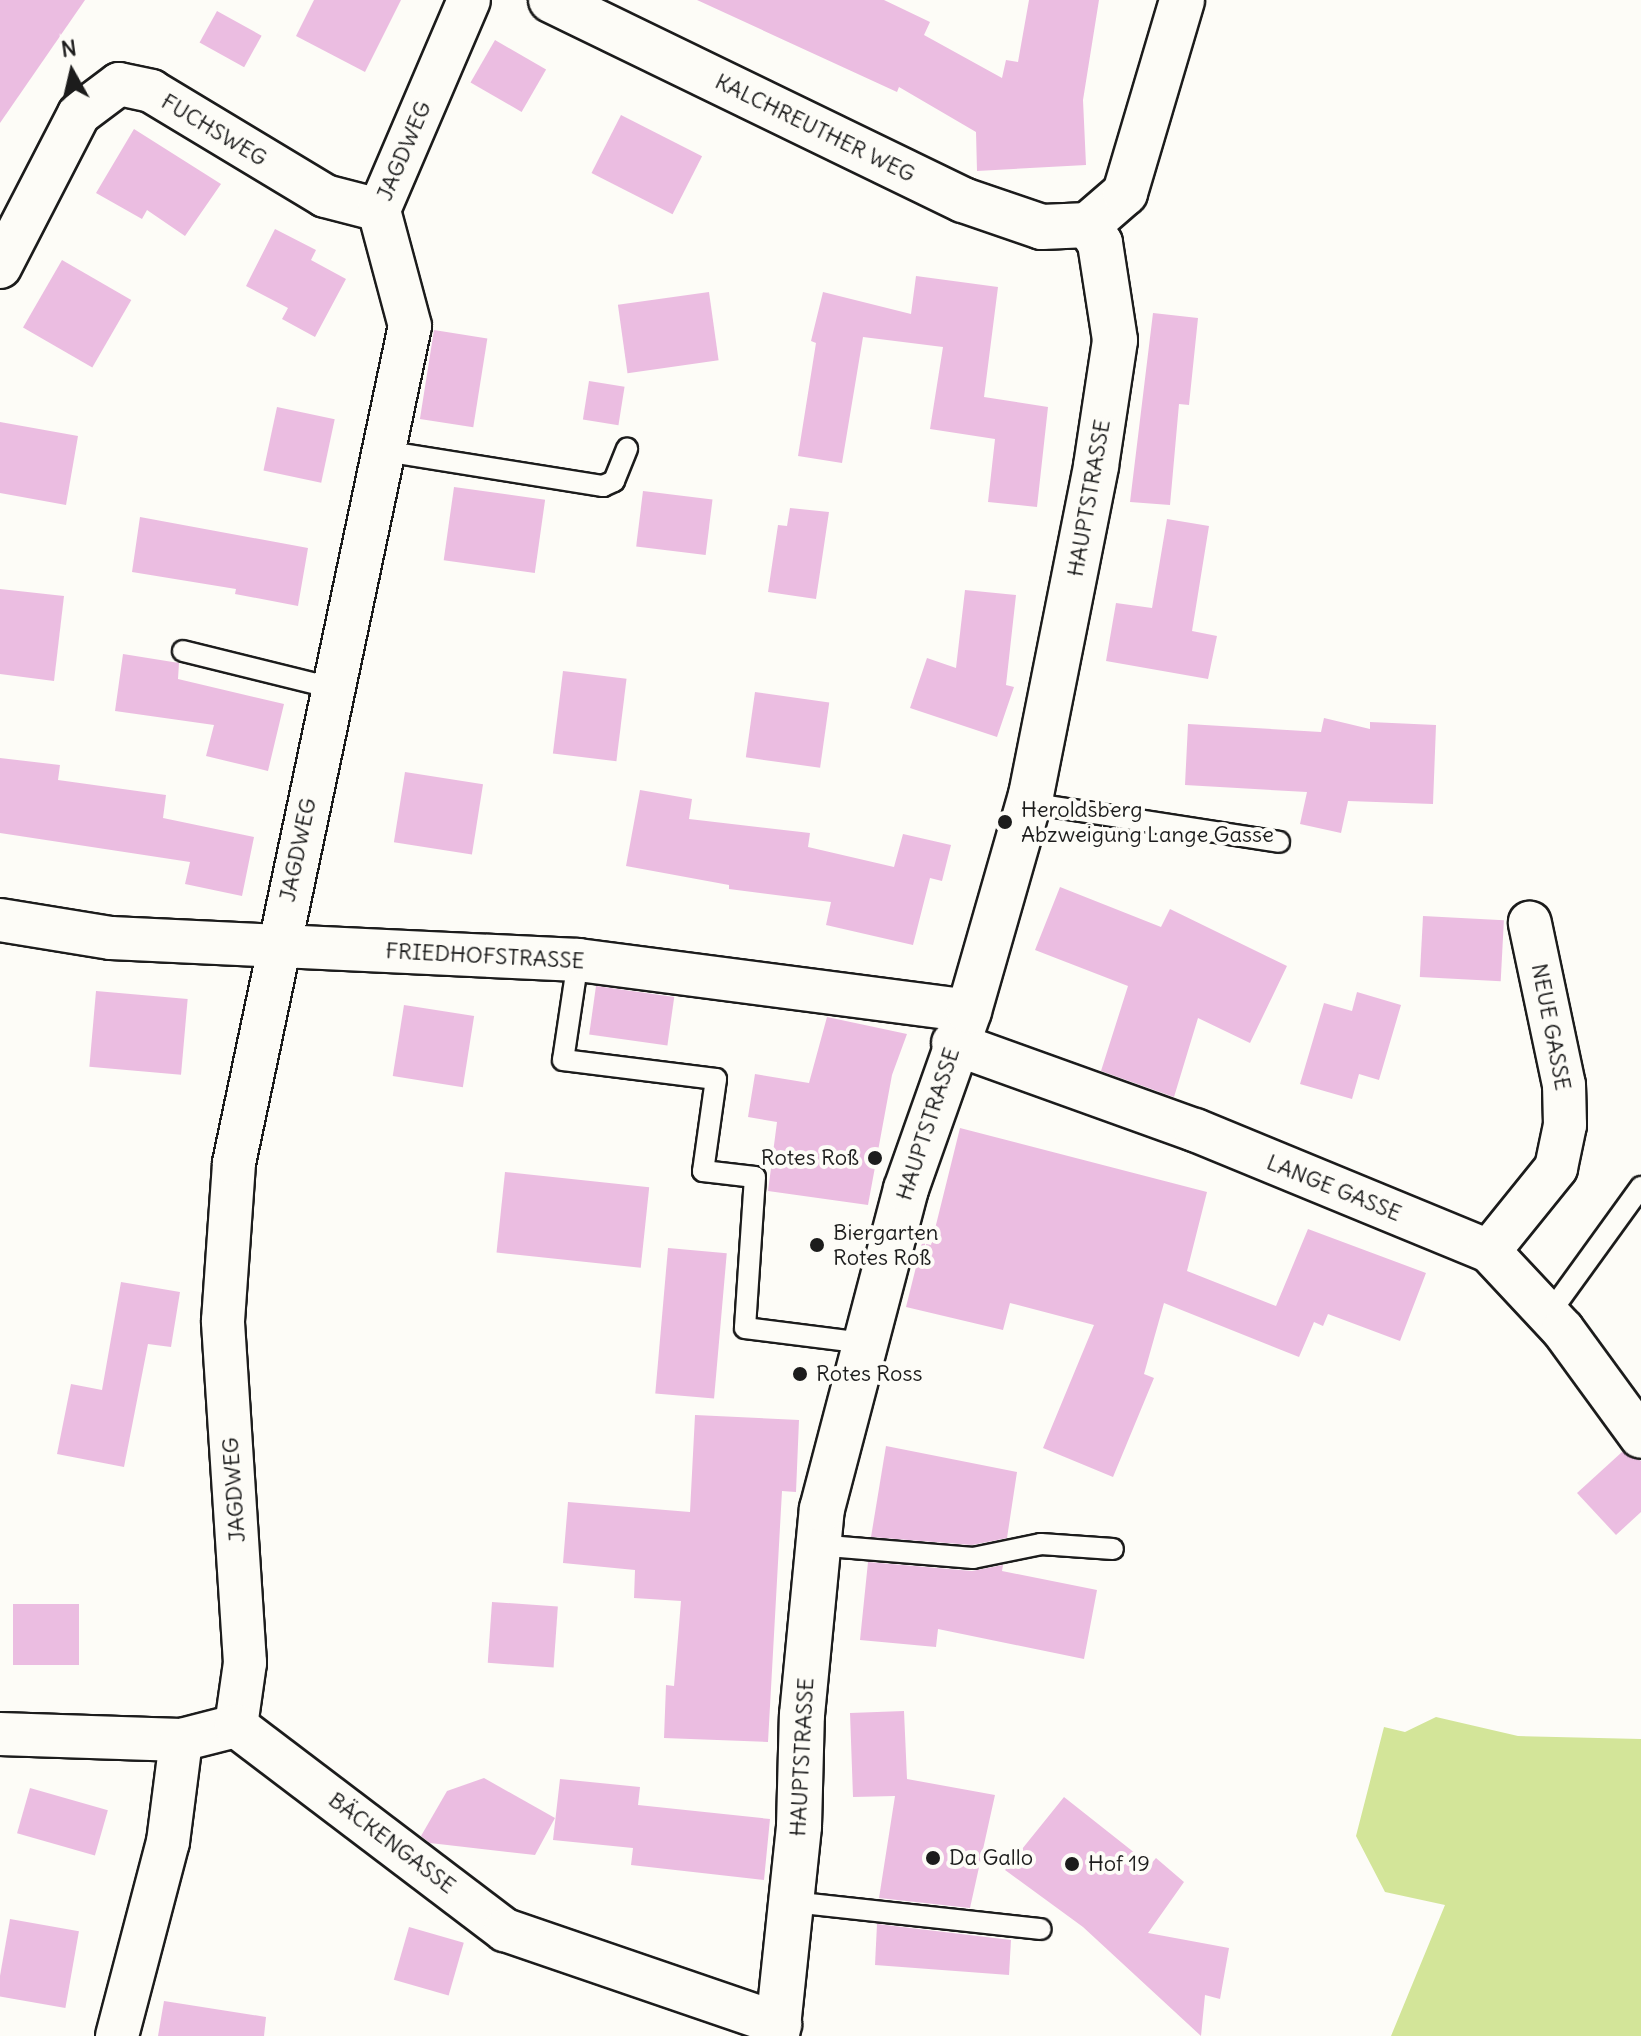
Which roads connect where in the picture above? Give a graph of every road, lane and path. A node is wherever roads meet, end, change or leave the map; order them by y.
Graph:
1 (469, 0) edge
2 (551, 0) edge
3 (1182, 0) edge
4 (379, 210) junction
5 (1088, 225) junction
6 (0, 267) edge
7 (627, 449) dead end
8 (384, 451) junction
9 (183, 651) dead end
10 (333, 688) junction
11 (1028, 803) junction
12 (1279, 842) dead end
13 (0, 920) edge
14 (1530, 923) dead end
15 (277, 945) junction
16 (578, 960) junction
17 (961, 1027) junction
18 (1641, 1187) edge
19 (1489, 1251) junction
20 (1549, 1314) junction
21 (863, 1343) junction
22 (1641, 1437) edge
23 (816, 1545) junction
24 (1113, 1549) dead end
25 (236, 1726) junction
26 (0, 1734) edge
27 (181, 1740) junction
28 (792, 1902) junction
29 (1041, 1929) dead end
30 (779, 2030) edge
31 (117, 2036) edge

1 - 4 street, JAGDWEG
2 - 5 street, KALCHREUTHER WEG
3 - 5 street
4 - 6 street, FUCHSWEG
4 - 8 street, JAGDWEG
5 - 11 street, HAUPTSTRASSE
7 - 8 lane
8 - 10 street, JAGDWEG
9 - 10 lane
10 - 15 street, JAGDWEG
11 - 12 lane
11 - 17 street, HAUPTSTRASSE
13 - 15 street, FRIEDHOFSTRASSE
14 - 19 street, NEUE GASSE
15 - 16 street, FRIEDHOFSTRASSE
15 - 25 street, JAGDWEG
16 - 17 street, FRIEDHOFSTRASSE
16 - 21 lane
17 - 19 street, LANGE GASSE
17 - 21 street, HAUPTSTRASSE
18 - 20 lane
19 - 20 street, LANGE GASSE
20 - 22 street, LANGE GASSE
21 - 23 street, HAUPTSTRASSE
23 - 24 lane
23 - 28 street, HAUPTSTRASSE
25 - 27 street
25 - 30 street, BÄCKENGASSE
26 - 27 street
27 - 31 street
28 - 29 lane
28 - 30 street, HAUPTSTRASSE

